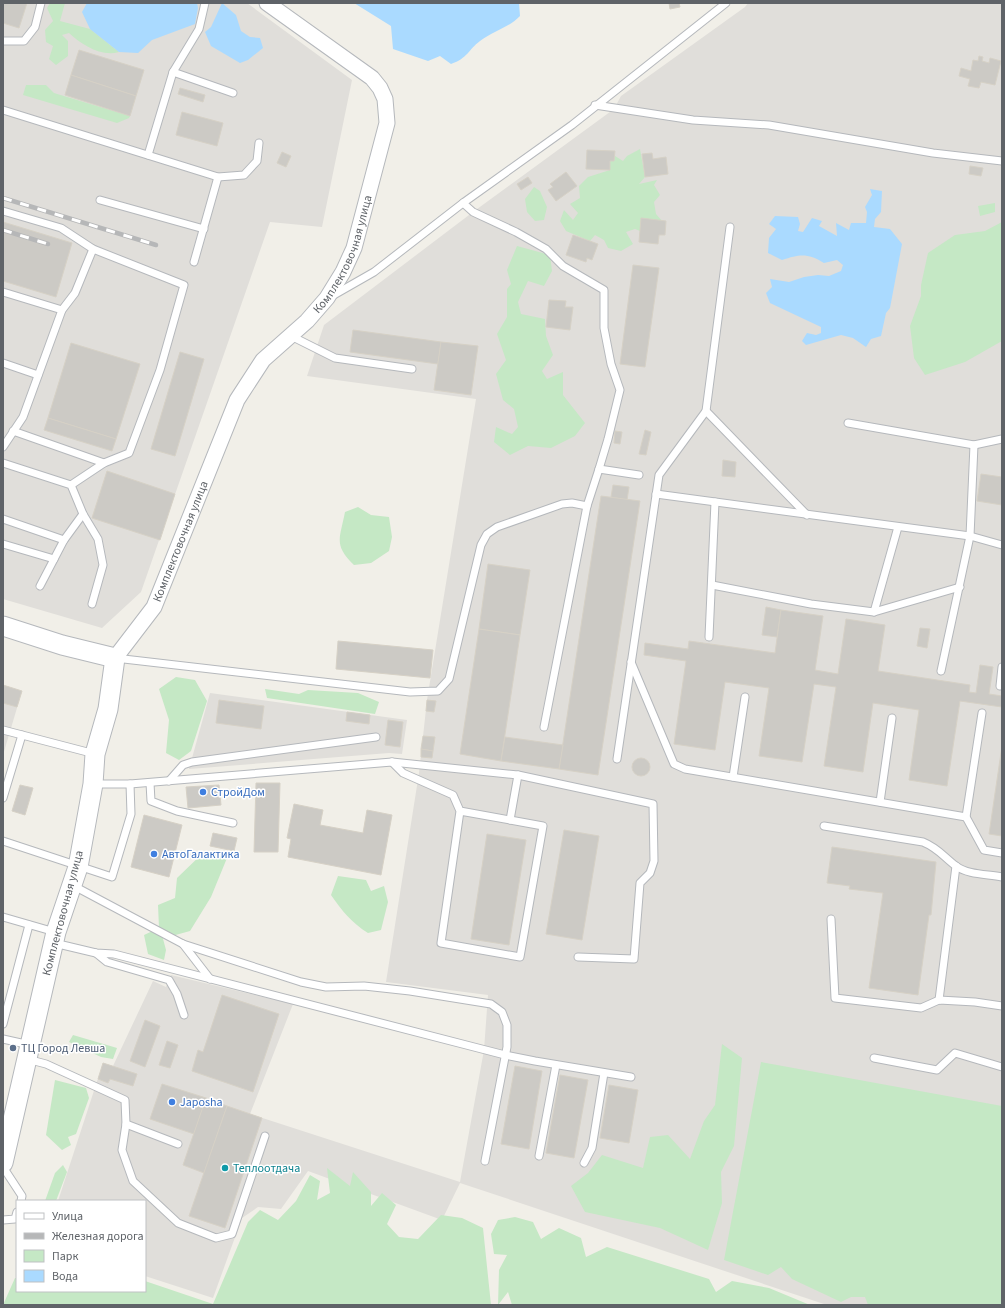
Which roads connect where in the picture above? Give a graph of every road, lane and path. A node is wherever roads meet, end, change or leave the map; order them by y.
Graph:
1 (41, 3) edge
2 (205, 3) edge
3 (267, 3) edge
4 (726, 3) edge
5 (3, 41) edge
6 (173, 72) junction
7 (233, 93) dead end
8 (595, 105) junction
9 (3, 110) edge
10 (259, 143) dead end
11 (148, 155) junction
12 (1002, 161) edge
13 (218, 177) junction
14 (100, 200) dead end
15 (463, 204) junction
16 (3, 211) edge
17 (730, 227) dead end
18 (204, 229) junction
19 (93, 249) junction
20 (194, 262) dead end
21 (3, 292) edge
22 (327, 298) junction
23 (62, 310) junction
24 (290, 336) junction
25 (3, 363) edge
26 (412, 369) dead end
27 (38, 375) junction
28 (706, 410) junction
29 (848, 423) dead end
30 (13, 431) junction
31 (1002, 439) edge
32 (4, 445) edge
33 (974, 445) junction
34 (3, 463) edge
35 (104, 463) junction
36 (599, 469) junction
37 (639, 475) dead end
38 (71, 485) junction
39 (656, 494) junction
40 (715, 502) junction
41 (587, 506) junction
42 (83, 514) junction
43 (807, 514) junction
44 (3, 519) edge
45 (898, 527) junction
46 (970, 536) junction
47 (64, 540) junction
48 (3, 544) edge
49 (1002, 545) edge
50 (54, 559) junction
51 (712, 584) junction
52 (40, 586) dead end
53 (960, 587) junction
54 (92, 604) dead end
55 (874, 612) junction
56 (3, 626) edge
57 (709, 637) dead end
58 (115, 658) junction
59 (631, 662) junction
60 (1002, 667) edge
61 (941, 671) dead end
62 (1000, 686) dead end
63 (745, 698) dead end
64 (982, 713) dead end
65 (892, 718) dead end
66 (544, 727) dead end
67 (3, 730) edge
68 (22, 735) junction
69 (376, 737) dead end
70 (95, 754) junction
71 (617, 759) dead end
72 (392, 762) junction
73 (518, 775) junction
74 (733, 777) junction
75 (169, 781) junction
76 (150, 783) junction
77 (92, 784) junction
78 (130, 784) junction
79 (3, 798) edge
80 (880, 802) junction
81 (460, 811) junction
82 (966, 817) junction
83 (510, 820) junction
84 (233, 823) dead end
85 (824, 826) dead end
86 (3, 841) edge
87 (1002, 854) edge
88 (956, 866) junction
89 (78, 867) junction
90 (1002, 877) edge
91 (72, 885) junction
92 (3, 917) edge
93 (831, 919) dead end
94 (29, 925) junction
95 (55, 937) junction
96 (183, 944) junction
97 (96, 953) junction
98 (578, 957) dead end
99 (210, 979) junction
100 (939, 1000) junction
101 (1002, 1006) edge
102 (184, 1015) dead end
103 (3, 1024) edge
104 (3, 1039) edge
105 (28, 1052) junction
106 (505, 1055) junction
107 (874, 1058) dead end
108 (556, 1065) junction
109 (1002, 1067) edge
110 (604, 1073) junction
111 (631, 1077) dead end
112 (126, 1124) junction
113 (265, 1136) dead end
114 (178, 1144) dead end
115 (4, 1152) edge
116 (539, 1156) dead end
117 (485, 1161) dead end
118 (584, 1163) dead end
119 (3, 1167) edge
120 (21, 1200) edge
121 (16, 1216) edge
122 (3, 1220) edge

1 - 5 lane
2 - 6 lane
3 - 22 street, Комплектовочная улица
4 - 8 lane
6 - 7 lane
6 - 11 lane
8 - 12 lane
8 - 15 lane
9 - 11 lane
10 - 13 lane
11 - 13 lane
13 - 18 lane
14 - 18 lane
15 - 22 lane
15 - 36 lane
16 - 19 lane
17 - 28 lane
18 - 20 lane
19 - 23 lane
19 - 35 lane
21 - 23 lane
22 - 24 street, Комплектовочная улица
23 - 27 lane
24 - 26 lane
24 - 58 street, Комплектовочная улица
25 - 27 lane
27 - 30 lane
28 - 39 lane
28 - 43 lane
29 - 33 lane
30 - 32 lane
30 - 35 lane
31 - 33 lane
33 - 46 lane
34 - 38 lane
35 - 38 lane
36 - 37 lane
36 - 41 lane
38 - 42 lane
39 - 40 lane
39 - 59 lane
40 - 43 lane
40 - 51 lane
41 - 58 lane
41 - 66 lane
42 - 47 lane
42 - 54 lane
43 - 45 lane
44 - 47 lane
45 - 46 lane
45 - 55 lane
46 - 49 lane
46 - 53 lane
47 - 50 lane
48 - 50 lane
50 - 52 lane
51 - 55 lane
51 - 57 lane
53 - 55 lane
53 - 61 lane
56 - 58 street
58 - 70 street, Комплектовочная улица
59 - 71 lane
59 - 74 lane
60 - 62 lane
63 - 74 lane
64 - 82 lane
65 - 80 lane
67 - 68 lane
68 - 70 lane
68 - 79 lane
69 - 75 lane
70 - 77 street, Комплектовочная улица
72 - 73 lane
72 - 75 lane
72 - 81 lane
73 - 83 lane
73 - 98 lane
74 - 80 lane
75 - 76 lane
76 - 78 lane
76 - 84 lane
77 - 78 lane
77 - 89 street, Комплектовочная улица
78 - 89 lane
80 - 82 lane
81 - 83 lane
81 - 83 lane
82 - 87 lane
85 - 88 lane
86 - 89 lane
88 - 90 lane
88 - 100 lane
89 - 91 street, Комплектовочная улица
91 - 95 street, Комплектовочная улица
91 - 96 lane
92 - 94 lane
93 - 100 lane
94 - 95 lane
94 - 103 lane
95 - 97 lane
95 - 105 street, Комплектовочная улица
96 - 99 lane
96 - 106 lane
97 - 99 lane
97 - 102 lane
99 - 106 lane
100 - 101 lane
104 - 105 lane
105 - 112 lane
105 - 115 street, Комплектовочная улица
106 - 108 lane
106 - 117 lane
107 - 109 lane
108 - 110 lane
108 - 116 lane
110 - 111 lane
110 - 118 lane
112 - 113 lane
112 - 114 lane
119 - 120 lane
121 - 122 lane

